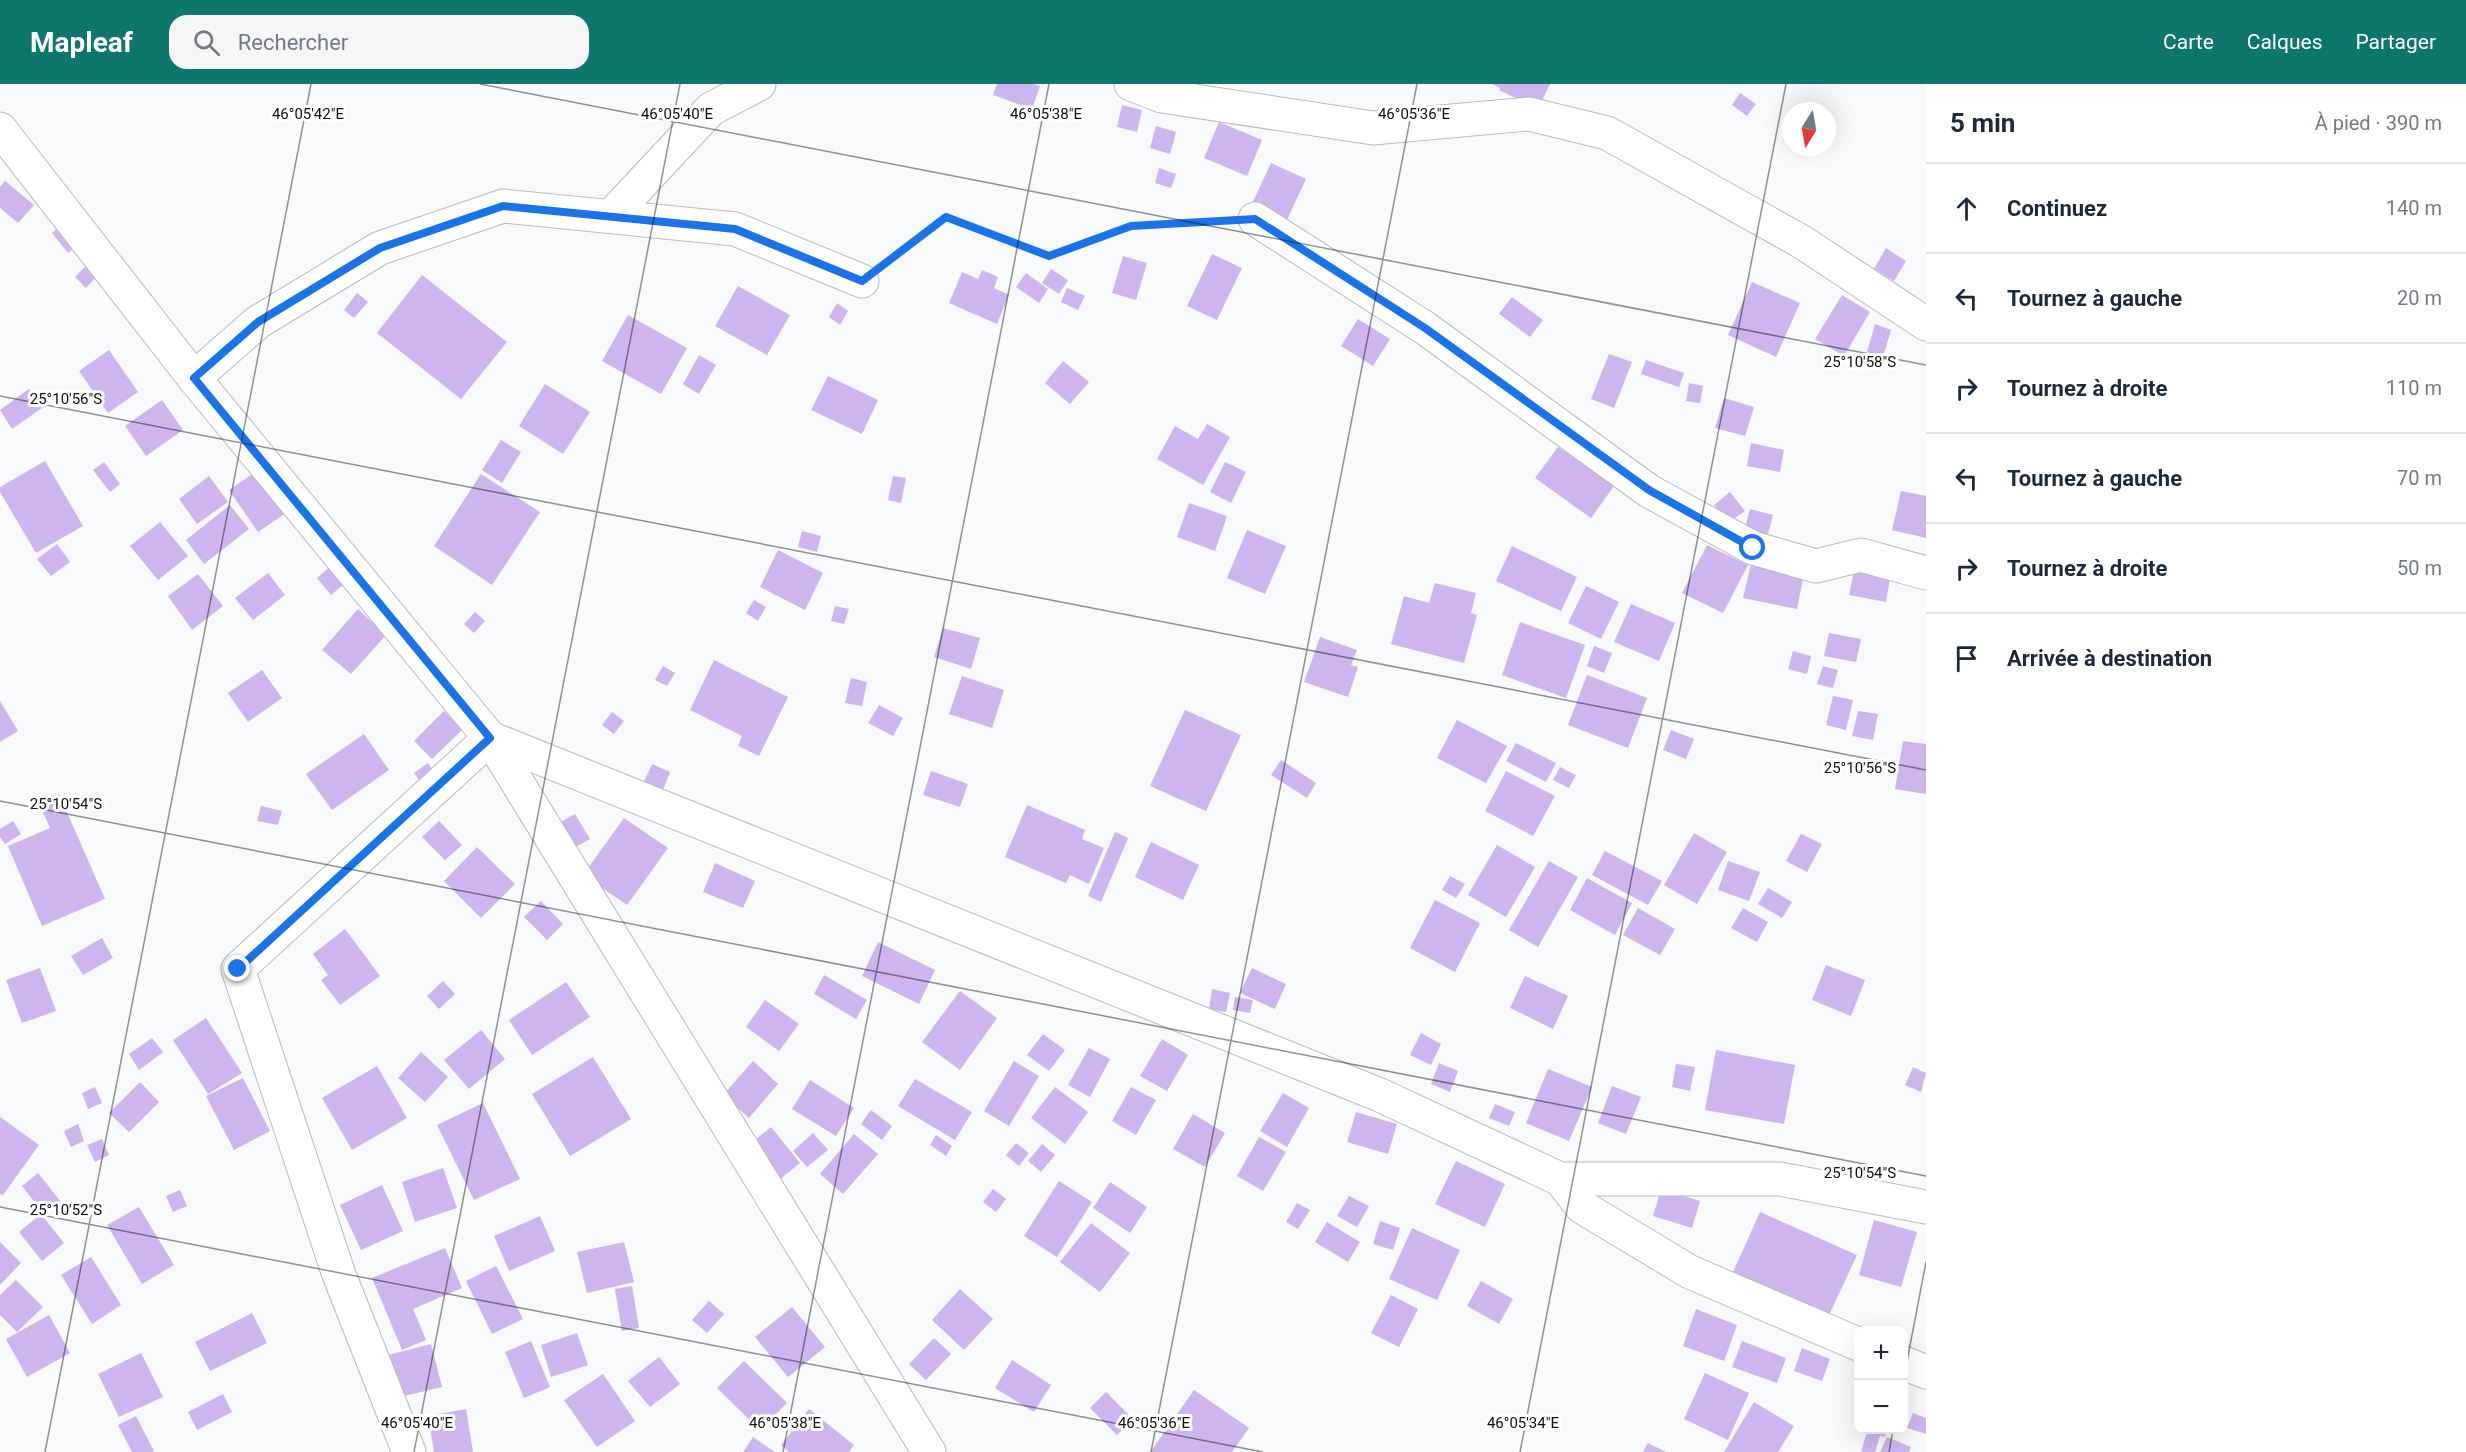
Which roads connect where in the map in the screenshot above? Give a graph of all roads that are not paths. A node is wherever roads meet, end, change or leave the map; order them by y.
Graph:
1 (759, 84) edge
2 (1131, 84) edge
3 (0, 129) edge
4 (612, 215) junction
5 (1255, 219) road end
6 (862, 281) road end
7 (1926, 324) edge
8 (194, 378) junction
9 (1926, 573) edge
10 (490, 738) junction
11 (1560, 1179) junction
12 (1926, 1207) edge
13 (1854, 1342) edge
14 (1908, 1365) edge
15 (1926, 1372) edge
16 (409, 1452) edge
17 (929, 1452) edge

1 - 4 street
2 - 7 street
3 - 8 street
4 - 6 street
4 - 8 street
5 - 9 street
8 - 10 street
10 - 11 street
10 - 16 street
10 - 17 street
11 - 12 street
11 - 13 street
14 - 15 street

